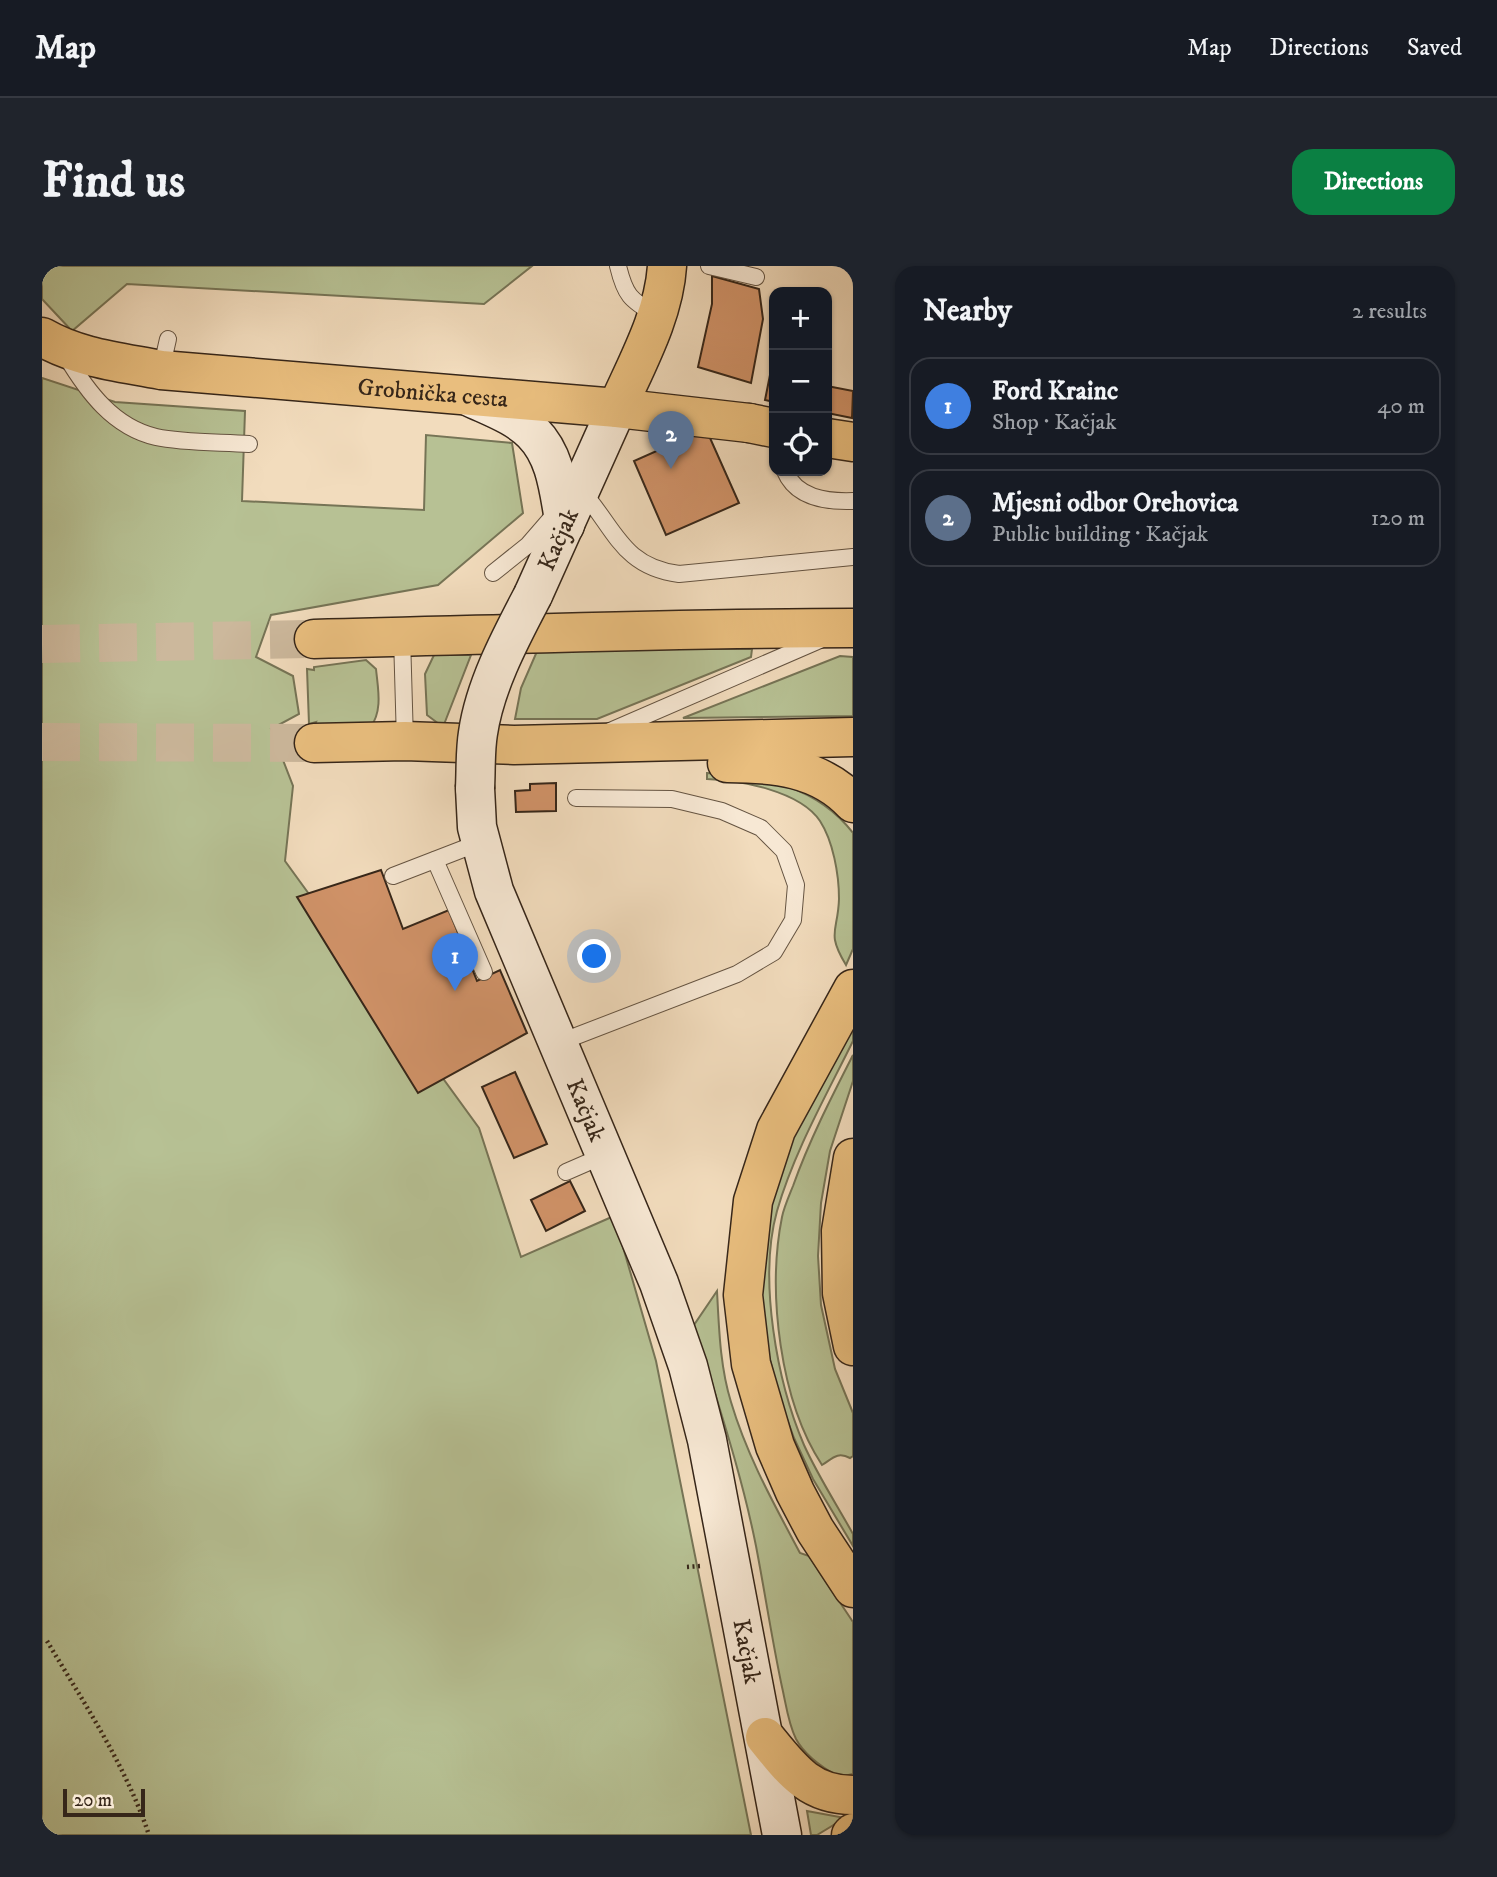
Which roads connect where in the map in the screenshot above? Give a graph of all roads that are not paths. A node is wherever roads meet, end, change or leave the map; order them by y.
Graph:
1 (618, 266) edge
2 (667, 266) edge
3 (709, 266) edge
4 (756, 277) dead end
5 (656, 315) junction
6 (51, 343) edge
7 (470, 397) junction
8 (617, 408) junction
9 (766, 432) edge
10 (832, 439) edge
11 (853, 442) edge
12 (249, 444) dead end
13 (788, 476) edge
14 (853, 501) edge
15 (569, 508) junction
16 (853, 557) edge
17 (492, 573) dead end
18 (850, 625) edge
19 (402, 637) junction
20 (314, 639) tunnel mouth
21 (850, 738) edge
22 (405, 741) junction
23 (314, 743) tunnel mouth
24 (582, 743) junction
25 (514, 745) junction
26 (576, 798) dead end
27 (853, 803) edge
28 (481, 842) junction
29 (435, 860) junction
30 (393, 876) dead end
31 (484, 972) dead end
32 (853, 989) edge
33 (558, 1043) junction
34 (605, 1154) junction
35 (853, 1158) edge
36 (566, 1172) dead end
37 (853, 1346) edge
38 (853, 1588) edge
39 (765, 1738) junction
40 (853, 1795) edge
41 (782, 1835) edge

1 - 5 lane
2 - 5 main road
3 - 4 lane
5 - 8 main road
6 - 7 main road, Grobnička cesta
6 - 12 lane
7 - 8 main road, Grobnička cesta
7 - 15 main road
8 - 9 main road, Grobnička cesta
8 - 15 main road, Kačjak
10 - 11 main road
13 - 14 lane
15 - 16 lane
15 - 17 lane
15 - 28 main road, Kačjak, bridge
18 - 19 main road
18 - 24 lane
19 - 20 main road
19 - 22 lane
21 - 24 main road
22 - 23 main road
22 - 25 main road
24 - 25 main road
25 - 27 main road
26 - 33 lane
28 - 29 lane
28 - 33 main road, Kačjak
29 - 30 lane
29 - 31 lane
32 - 38 main road
33 - 34 main road, Kačjak
34 - 36 lane
34 - 39 main road, Kačjak
35 - 37 main road
39 - 40 main road
39 - 41 main road, Kačjak

